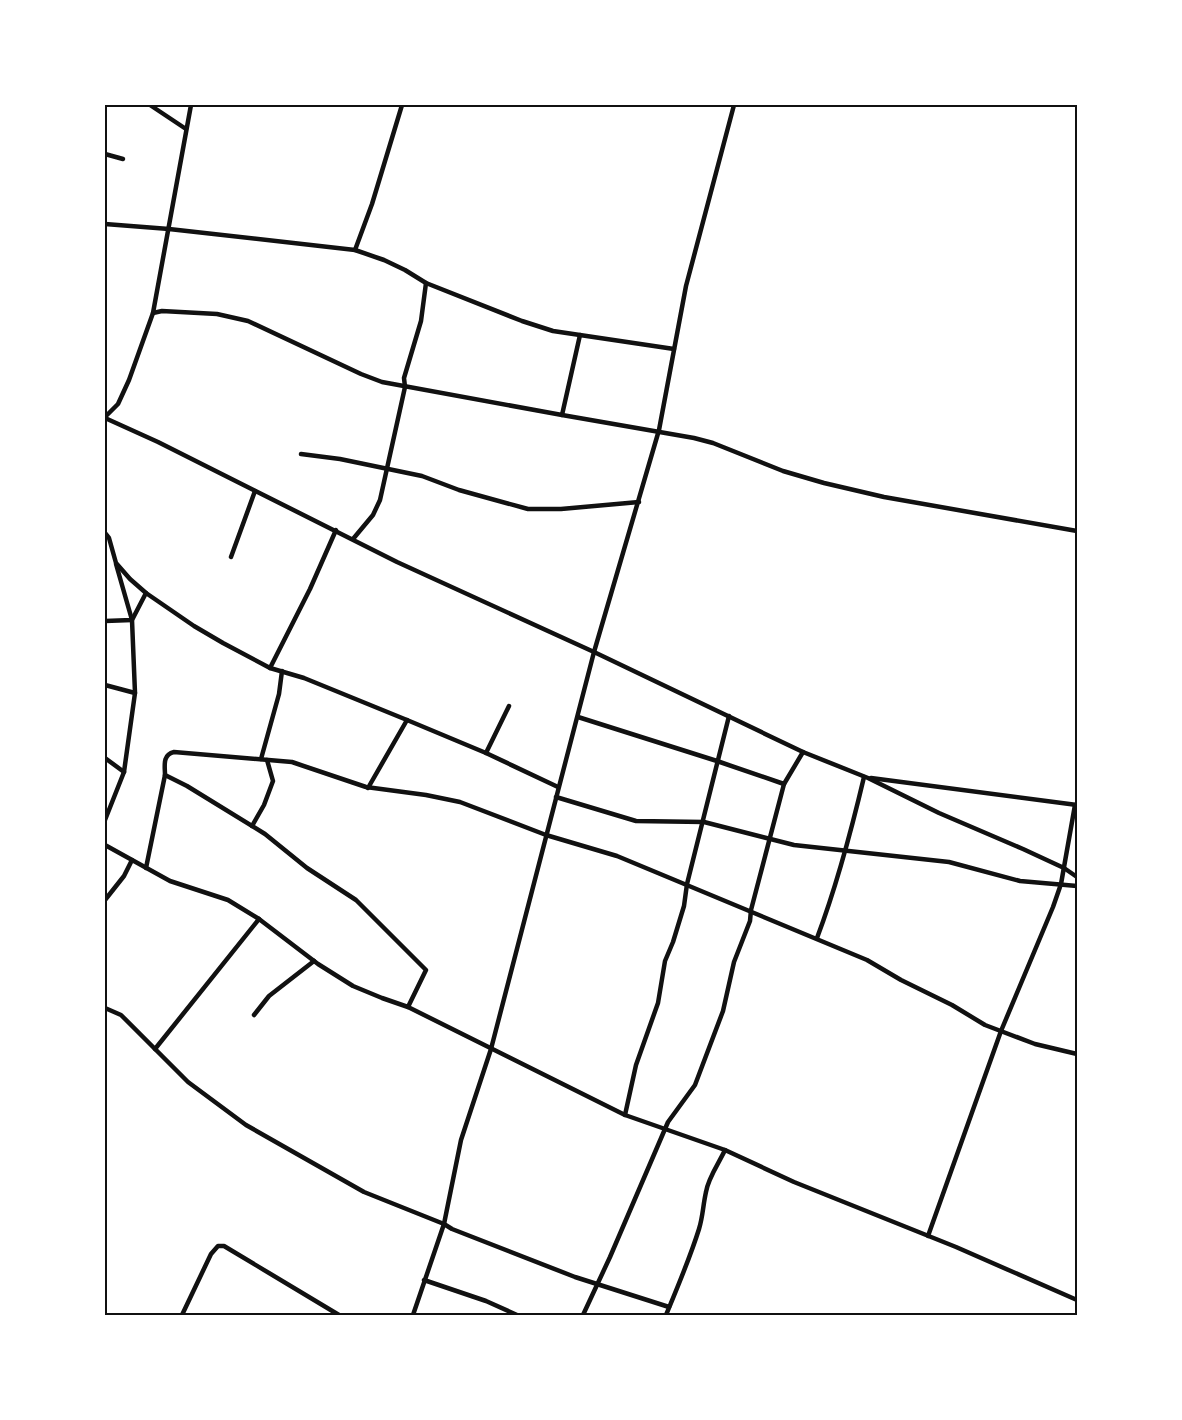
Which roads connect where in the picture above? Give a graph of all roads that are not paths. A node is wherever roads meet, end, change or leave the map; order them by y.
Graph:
1 (150, 105) edge
2 (191, 105) edge
3 (402, 105) edge
4 (734, 105) edge
5 (186, 129) junction
6 (105, 154) edge
7 (123, 159) dead end
8 (105, 224) edge
9 (169, 229) junction
10 (355, 250) junction
11 (426, 283) junction
12 (153, 313) junction
13 (580, 335) junction
14 (674, 349) junction
15 (405, 387) junction
16 (562, 415) junction
17 (105, 417) edge
18 (658, 430) junction
19 (301, 454) dead end
20 (387, 470) junction
21 (255, 491) junction
22 (639, 502) junction
23 (336, 530) junction
24 (1077, 531) edge
25 (105, 534) edge
26 (352, 539) junction
27 (231, 557) dead end
28 (116, 563) junction
29 (146, 593) junction
30 (132, 620) junction
31 (105, 621) edge
32 (594, 652) junction
33 (270, 668) junction
34 (282, 671) junction
35 (105, 685) edge
36 (135, 693) junction
37 (509, 706) dead end
38 (729, 716) junction
39 (578, 717) junction
40 (407, 720) junction
41 (803, 752) junction
42 (486, 753) junction
43 (105, 758) edge
44 (264, 759) junction
45 (717, 760) junction
46 (124, 772) junction
47 (165, 775) junction
48 (866, 777) junction
49 (784, 784) junction
50 (558, 787) junction
51 (368, 788) junction
52 (556, 797) junction
53 (1076, 805) edge
54 (105, 820) edge
55 (704, 822) junction
56 (252, 826) junction
57 (546, 835) junction
58 (770, 839) junction
59 (105, 845) edge
60 (846, 852) junction
61 (132, 860) junction
62 (146, 868) junction
63 (1064, 868) junction
64 (1077, 877) edge
65 (687, 884) junction
66 (1061, 884) junction
67 (1077, 886) edge
68 (105, 900) edge
69 (751, 910) junction
70 (259, 919) junction
71 (817, 938) junction
72 (314, 961) junction
73 (408, 1007) junction
74 (105, 1008) edge
75 (255, 1015) dead end
76 (1001, 1031) junction
77 (154, 1049) junction
78 (491, 1049) junction
79 (1077, 1054) edge
80 (625, 1115) junction
81 (666, 1129) junction
82 (725, 1150) junction
83 (444, 1224) junction
84 (928, 1236) junction
85 (424, 1280) junction
86 (597, 1284) junction
87 (1077, 1300) edge
88 (669, 1307) junction
89 (183, 1315) edge
90 (339, 1315) edge
91 (413, 1315) edge
92 (517, 1315) edge
93 (583, 1315) edge
94 (666, 1315) edge

1 - 5 street
2 - 5 street
3 - 10 street
4 - 14 street
5 - 9 street
6 - 7 street
8 - 9 street
9 - 10 street
9 - 12 street
10 - 11 street
11 - 13 street
11 - 15 street
12 - 15 street
12 - 17 street
13 - 14 street
13 - 16 street
14 - 18 street
15 - 16 street
15 - 20 street
16 - 18 street
17 - 21 street
18 - 22 street
18 - 24 street
19 - 20 street
20 - 22 street
20 - 26 street
21 - 23 street
21 - 27 street
22 - 32 street
23 - 26 street
23 - 33 street
25 - 28 street
26 - 32 street
28 - 29 street
28 - 30 street
29 - 30 street
29 - 33 street
30 - 31 street
30 - 36 street
32 - 38 street
32 - 39 street
33 - 34 street
34 - 40 street
34 - 44 street
35 - 36 street
36 - 46 street
37 - 42 street
38 - 41 street
38 - 45 street
39 - 45 street
39 - 50 street
40 - 42 street
40 - 51 street
41 - 48 street
41 - 49 street
42 - 50 street
43 - 46 street
44 - 47 street
44 - 51 street
44 - 56 street
45 - 49 street
45 - 55 street
46 - 54 street
47 - 56 street
47 - 62 street
48 - 53 street
48 - 60 street
48 - 63 street
49 - 58 street
50 - 52 street
51 - 57 street
52 - 55 street
52 - 57 street
53 - 63 street
55 - 58 street
55 - 65 street
56 - 73 street
57 - 65 street
57 - 78 street
58 - 60 street
58 - 69 street
59 - 61 street
60 - 66 street
60 - 71 street
61 - 62 street
61 - 68 street
62 - 70 street
63 - 64 street
63 - 66 street
65 - 69 street
65 - 80 street
66 - 67 street
66 - 76 street
69 - 71 street
69 - 81 street
70 - 72 street
70 - 77 street
71 - 76 street
72 - 73 street
72 - 75 street
73 - 78 street
74 - 77 street
76 - 79 street
76 - 84 street
77 - 83 street
78 - 80 street
78 - 83 street
80 - 81 street
81 - 82 street
81 - 86 street
82 - 84 street
82 - 88 street
83 - 85 street
83 - 86 street
84 - 87 street
85 - 91 street
85 - 92 street
86 - 88 street
86 - 93 street
88 - 94 street
89 - 90 street

